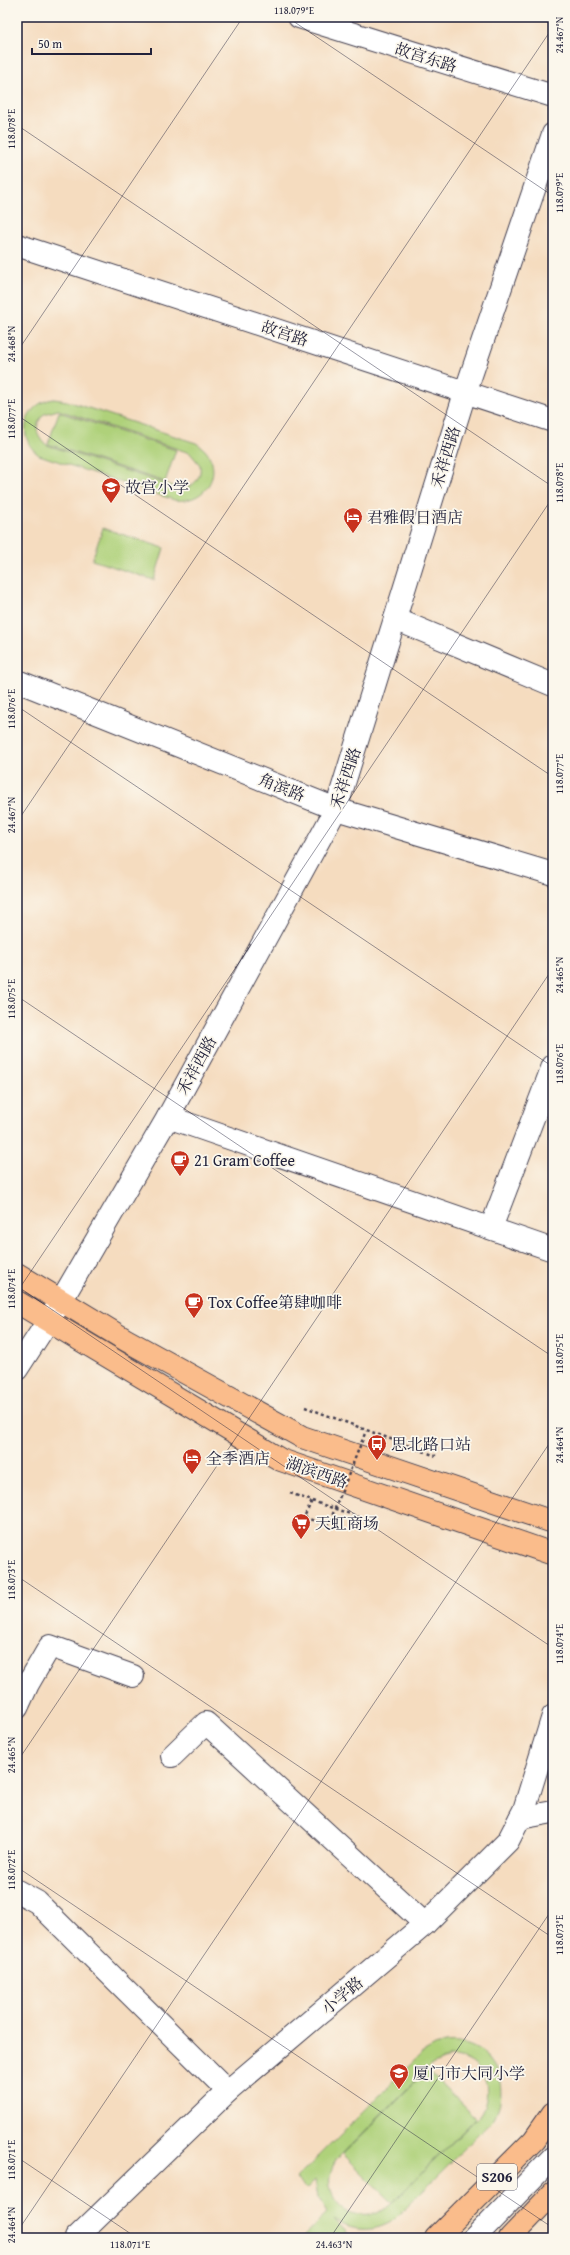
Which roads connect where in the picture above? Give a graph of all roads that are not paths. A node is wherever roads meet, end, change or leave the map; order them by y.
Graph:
1 (299, 17) edge
2 (553, 96) edge
3 (553, 134) edge
4 (17, 245) edge
5 (465, 393) junction
6 (553, 421) edge
7 (395, 619) junction
8 (17, 681) edge
9 (553, 685) edge
10 (336, 809) junction
11 (553, 874) edge
12 (553, 1066) edge
13 (168, 1117) junction
14 (491, 1228) junction
15 (553, 1250) edge
16 (17, 1274) edge
17 (61, 1301) junction
18 (17, 1302) edge
19 (48, 1320) junction
20 (17, 1368) edge
21 (553, 1522) edge
22 (553, 1554) edge
23 (133, 1676) dead end
24 (17, 1708) edge
25 (553, 1716) edge
26 (172, 1756) dead end
27 (553, 1812) edge
28 (520, 1818) junction
29 (17, 1891) edge
30 (425, 1924) junction
31 (228, 2091) junction
32 (553, 2113) edge
33 (553, 2157) edge
34 (553, 2194) edge
35 (76, 2238) edge
36 (436, 2238) edge
37 (474, 2238) edge
38 (510, 2238) edge

1 - 2 street, 故宫东路
3 - 5 street, 禾祥西路
4 - 5 street, 故宫路
5 - 6 street, 故宫路
5 - 7 street, 禾祥西路
7 - 9 street
7 - 10 street, 禾祥西路
8 - 10 street, 角滨路
10 - 11 street, 角滨路
10 - 13 street, 禾祥西路
12 - 14 street
13 - 14 street
13 - 17 street, 禾祥西路
14 - 15 street
16 - 17 main road, 湖滨西路
17 - 19 street, 禾祥西路
17 - 21 main road, 湖滨西路
18 - 19 main road, 湖滨西路
19 - 20 street, 禾祥西路
19 - 22 main road, 湖滨西路
23 - 24 street
25 - 28 street, 小学路
26 - 30 street
27 - 28 street
28 - 30 street, 小学路
29 - 31 street
30 - 31 street, 小学路
31 - 35 street, 小学路
32 - 36 main road, S206
33 - 37 street
34 - 38 main road

